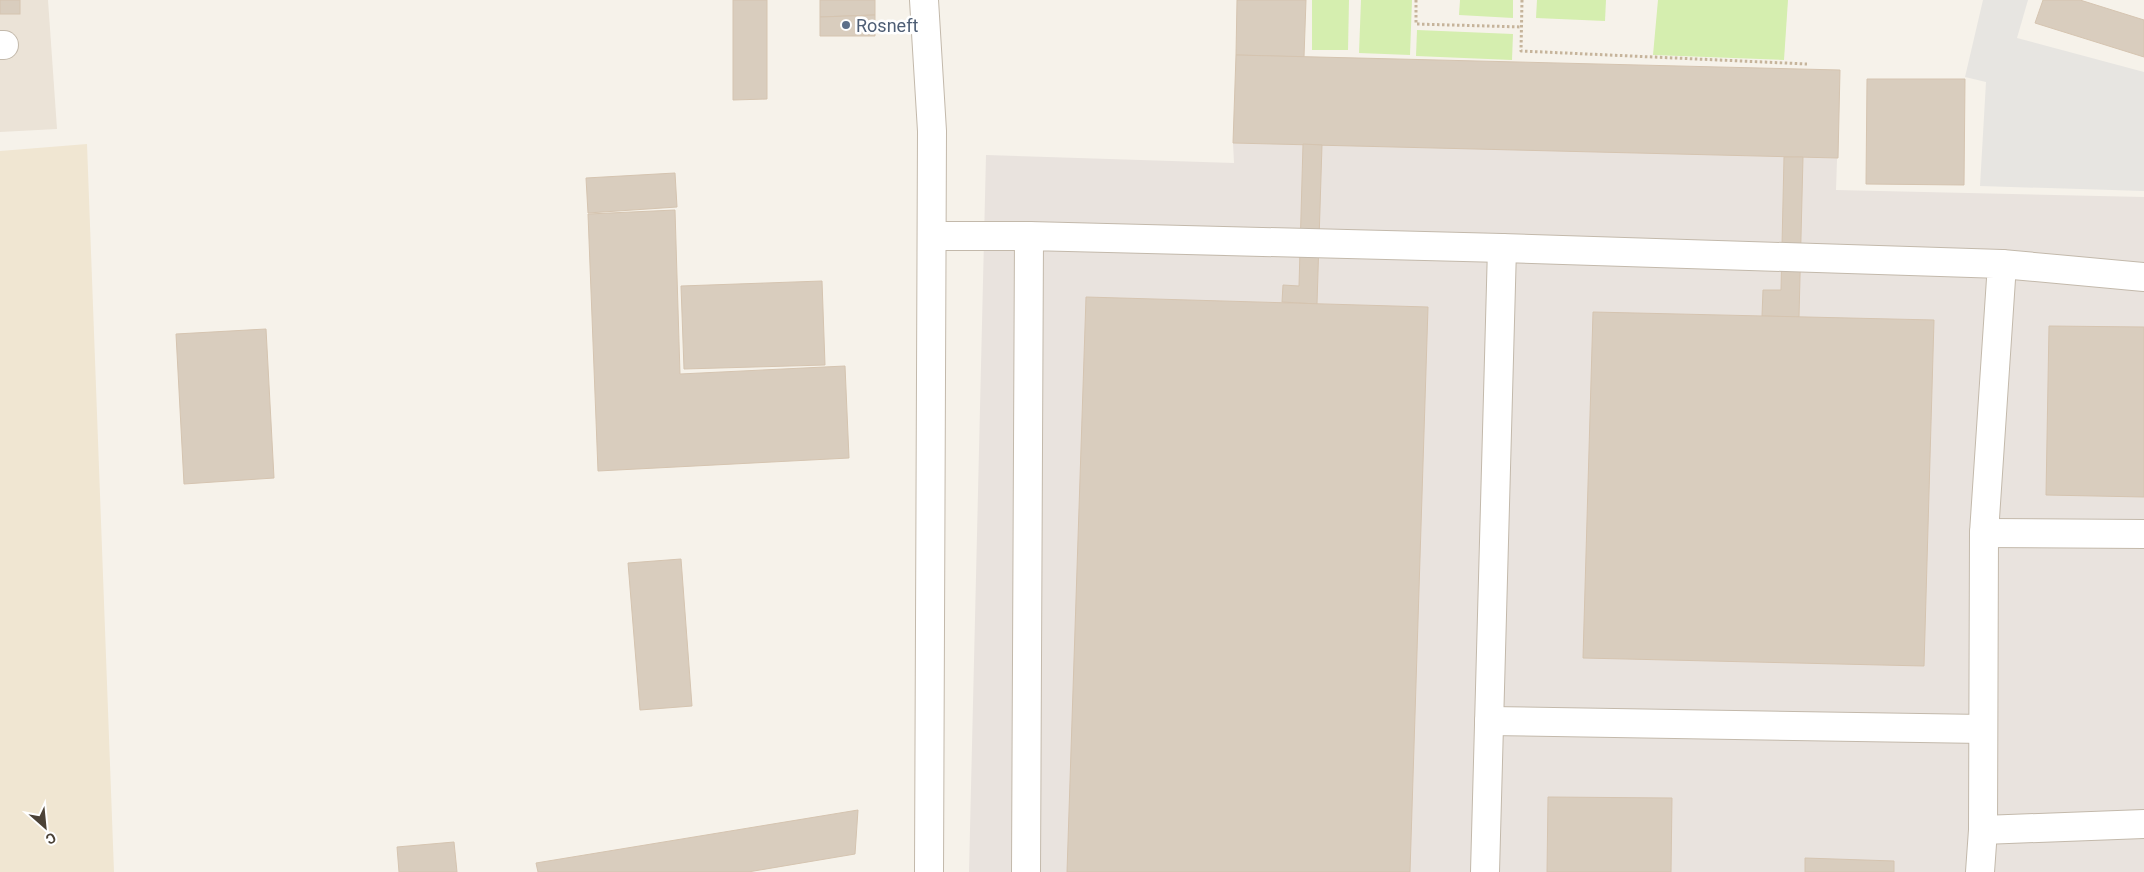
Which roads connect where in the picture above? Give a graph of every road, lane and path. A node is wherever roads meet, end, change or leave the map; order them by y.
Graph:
1 (924, 0) edge
2 (1416, 0) edge
3 (1522, 0) edge
4 (1522, 27) junction
5 (1807, 64) dead end
6 (932, 236) junction
7 (1029, 236) junction
8 (1502, 248) junction
9 (2002, 264) junction
10 (2144, 277) edge
11 (1984, 533) junction
12 (2144, 534) edge
13 (1489, 721) junction
14 (1983, 729) junction
15 (2144, 824) edge
16 (1983, 830) junction
17 (929, 872) edge
18 (1026, 872) edge
19 (1485, 872) edge
20 (1980, 872) edge

1 - 6 street
2 - 4 path
3 - 4 path
4 - 5 path
6 - 7 street
6 - 17 street
7 - 8 street
7 - 18 street
8 - 9 street
8 - 13 street
9 - 10 street
9 - 11 street
11 - 12 street
11 - 14 street
13 - 14 street
13 - 19 street
14 - 16 street
15 - 16 street
16 - 20 street

